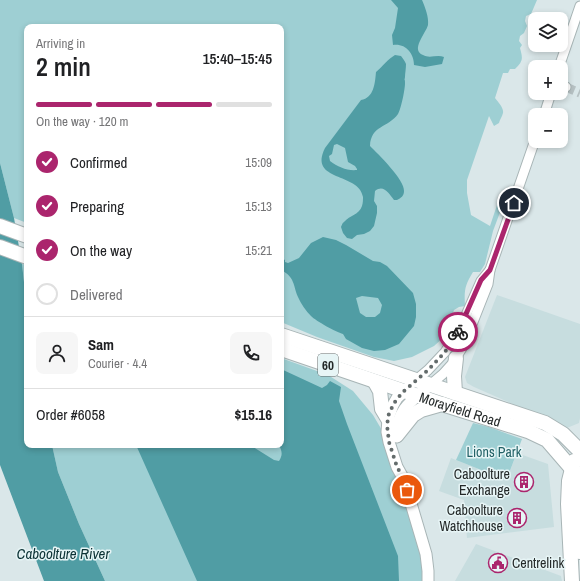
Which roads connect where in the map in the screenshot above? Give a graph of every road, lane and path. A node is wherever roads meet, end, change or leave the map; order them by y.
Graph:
1 (580, 6) edge
2 (561, 60) edge
3 (532, 148) edge
4 (0, 226) edge
5 (24, 235) edge
6 (0, 247) edge
7 (24, 256) edge
8 (490, 270) junction
9 (284, 336) edge
10 (284, 350) edge
11 (456, 358) junction
12 (416, 380) junction
13 (375, 382) junction
14 (430, 385) junction
15 (410, 393) junction
16 (455, 393) junction
17 (442, 404) junction
18 (388, 419) junction
19 (397, 435) junction
20 (579, 447) edge
21 (576, 472) edge
22 (402, 476) junction
23 (580, 486) edge
24 (580, 552) edge
25 (428, 581) edge
26 (572, 581) edge

1 - 2 street
3 - 8 street
4 - 5 main road
6 - 7 main road
8 - 11 street
8 - 12 street
9 - 12 main road, Morayfield Road / 60
10 - 13 main road, Morayfield Road / 60
11 - 14 street
11 - 16 main road
12 - 14 main road, Morayfield Road / 60
12 - 15 street
13 - 15 main road, Morayfield Road / 60
13 - 18 main road
14 - 15 street
14 - 16 main road, Morayfield Road / 60
15 - 17 main road, Morayfield Road / 60
15 - 18 street
15 - 19 street
16 - 20 main road, Morayfield Road / 60
17 - 19 main road
17 - 21 main road, Morayfield Road / 60
18 - 22 street
19 - 22 street
20 - 21 main road
21 - 26 main road
22 - 25 street
23 - 24 main road

